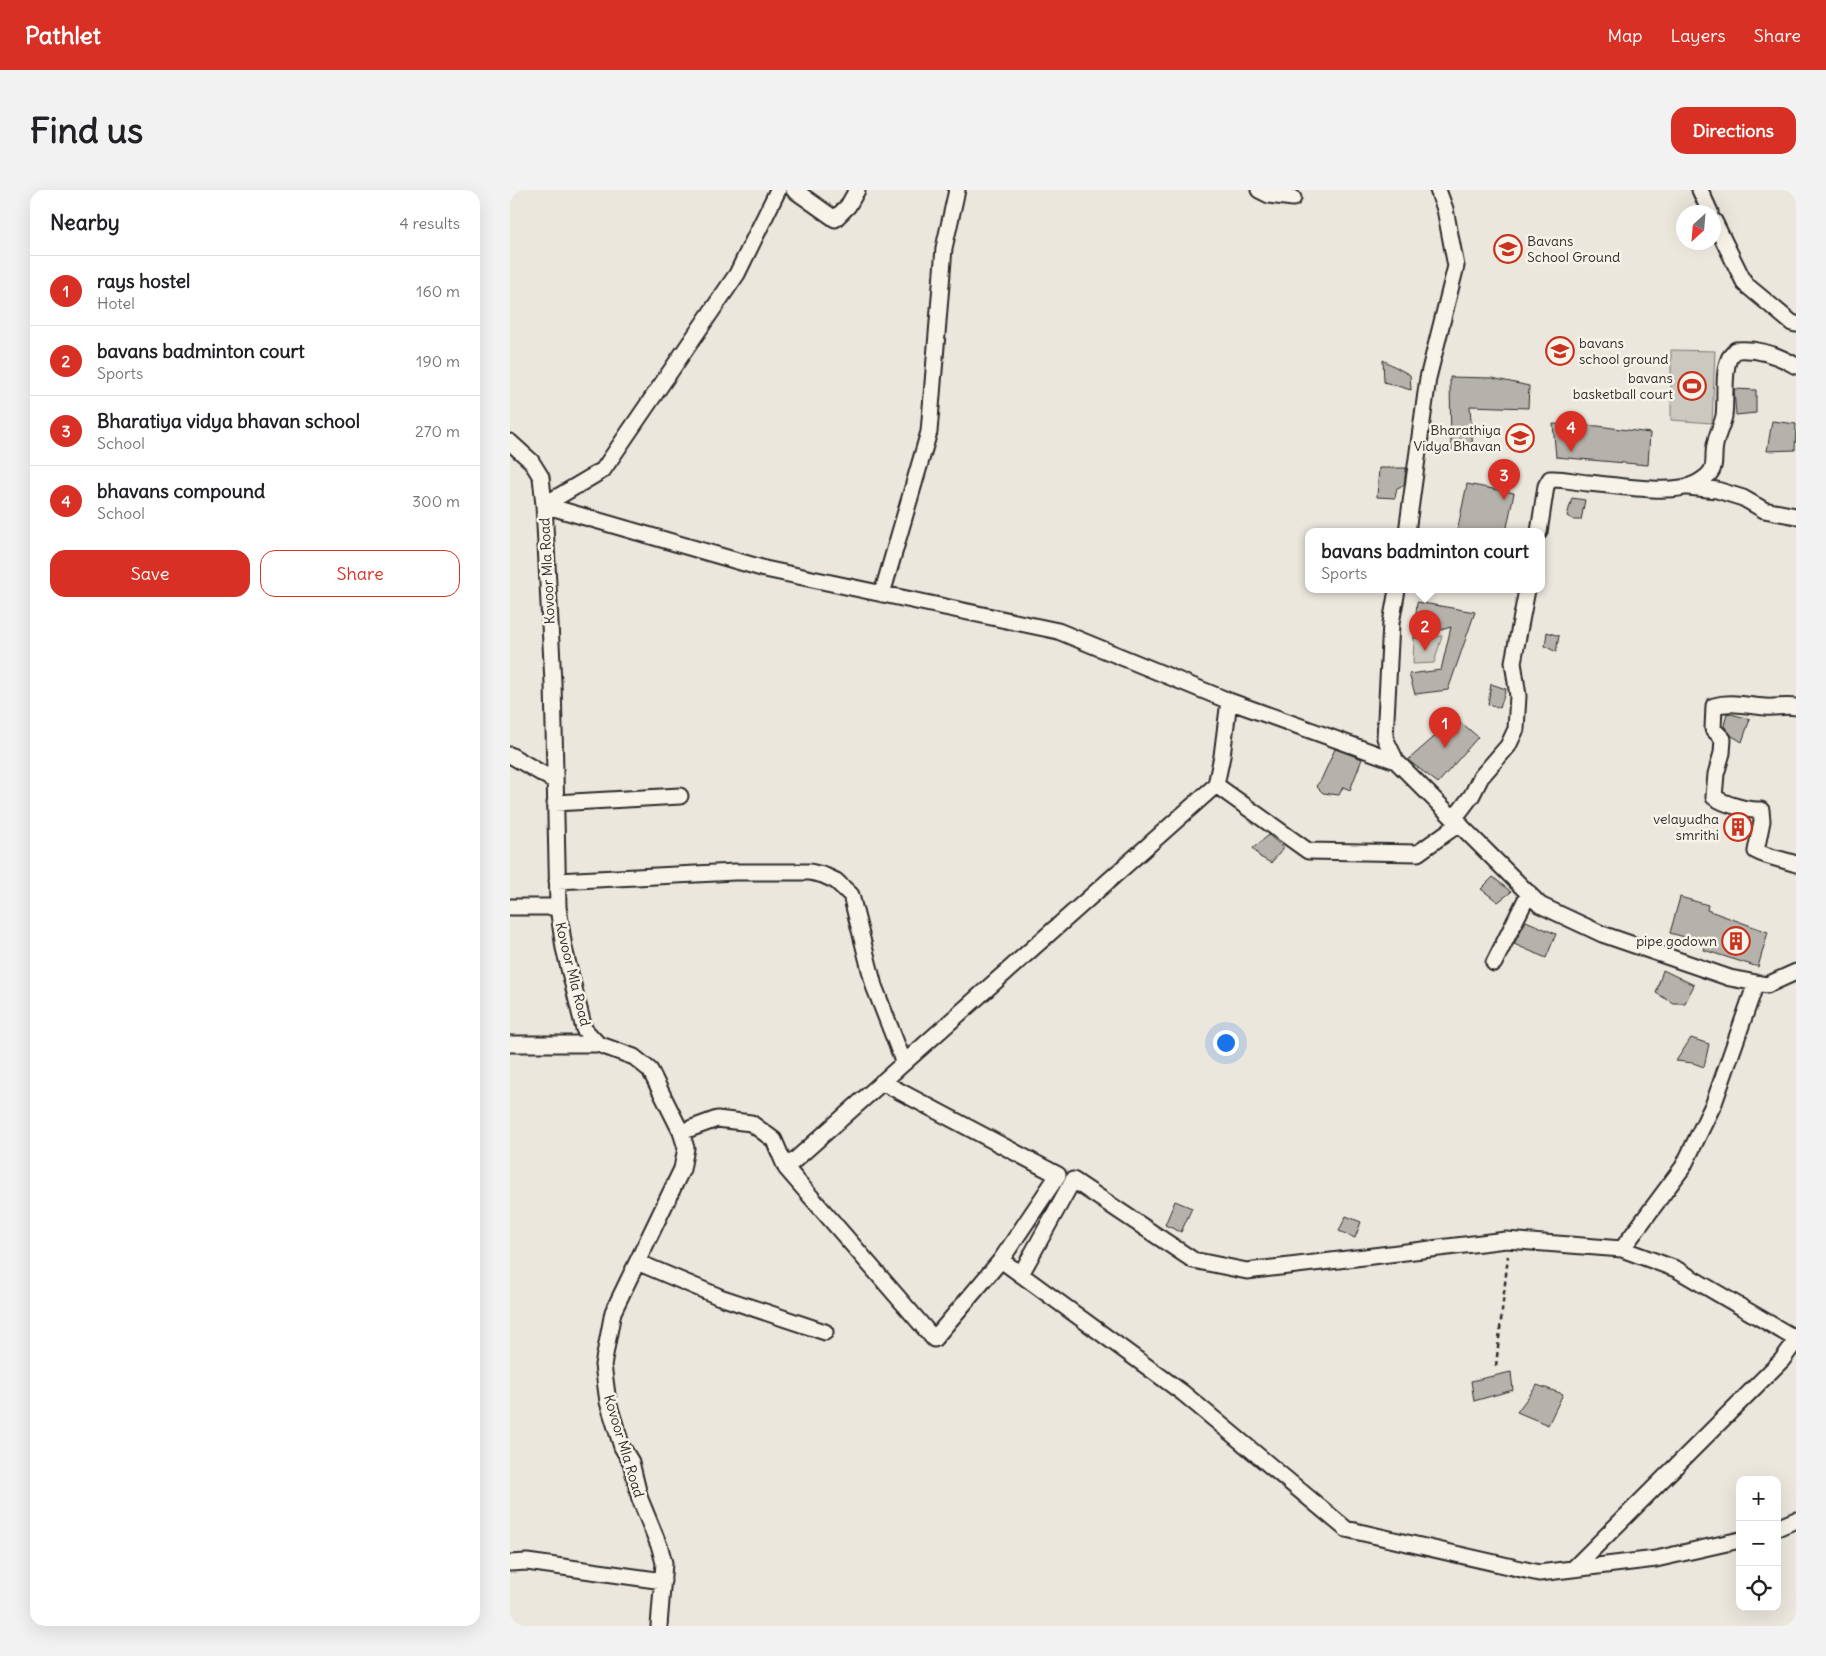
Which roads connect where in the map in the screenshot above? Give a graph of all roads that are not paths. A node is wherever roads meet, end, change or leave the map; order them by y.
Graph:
1 (778, 190) edge
2 (794, 190) edge
3 (857, 190) edge
4 (957, 190) edge
5 (1259, 190) edge
6 (1438, 190) edge
7 (1700, 190) edge
8 (1293, 198) dead end
9 (1707, 205) edge
10 (1721, 235) edge
11 (1796, 324) edge
12 (1796, 366) edge
13 (510, 442) edge
14 (1688, 487) junction
15 (544, 505) junction
16 (1796, 516) edge
17 (1408, 528) edge
18 (1540, 528) edge
19 (1396, 593) edge
20 (1526, 593) edge
21 (882, 594) junction
22 (1229, 701) junction
23 (1796, 707) edge
24 (510, 755) edge
25 (1396, 761) junction
26 (555, 781) junction
27 (1216, 785) junction
28 (680, 796) dead end
29 (555, 802) junction
30 (1456, 820) junction
31 (1796, 864) edge
32 (557, 881) junction
33 (1528, 893) junction
34 (510, 907) edge
35 (558, 907) junction
36 (1494, 963) dead end
37 (1796, 972) edge
38 (1756, 983) junction
39 (510, 1044) edge
40 (598, 1044) junction
41 (904, 1063) junction
42 (882, 1082) junction
43 (681, 1132) junction
44 (786, 1168) junction
45 (1622, 1249) junction
46 (1002, 1260) junction
47 (637, 1262) junction
48 (1021, 1274) junction
49 (826, 1332) dead end
50 (1796, 1340) edge
51 (1796, 1520) edge
52 (1781, 1526) edge
53 (1736, 1541) edge
54 (510, 1563) edge
55 (1573, 1569) junction
56 (663, 1581) junction
57 (659, 1626) edge

1 - 15 street
2 - 3 street
4 - 21 street
5 - 8 street
6 - 17 street
7 - 9 street
10 - 11 street
12 - 14 street
13 - 15 street, Kovoor Mla Road
14 - 16 street
14 - 18 street
15 - 21 street
15 - 26 street, Kovoor Mla Road
19 - 25 street
20 - 30 street
21 - 22 street
22 - 25 street
22 - 27 street
23 - 31 street
24 - 26 street
25 - 30 street
26 - 29 street, Kovoor Mla Road
27 - 30 street
27 - 41 street
28 - 29 street
29 - 32 street, Kovoor Mla Road
30 - 33 street
32 - 35 street, Kovoor Mla Road
32 - 41 street
33 - 36 street
33 - 38 street
34 - 35 street
35 - 40 street, Kovoor Mla Road
37 - 38 street
38 - 45 street
39 - 40 street
40 - 43 street, Kovoor Mla Road
41 - 42 street
42 - 44 street
42 - 46 street
43 - 44 street
43 - 47 street, Kovoor Mla Road
44 - 46 street
45 - 48 street
45 - 50 street
46 - 48 street
47 - 49 street
47 - 56 street, Kovoor Mla Road
48 - 55 street
50 - 55 street
51 - 52 street
53 - 55 street
54 - 56 street
56 - 57 street, Kovoor Mla Road

